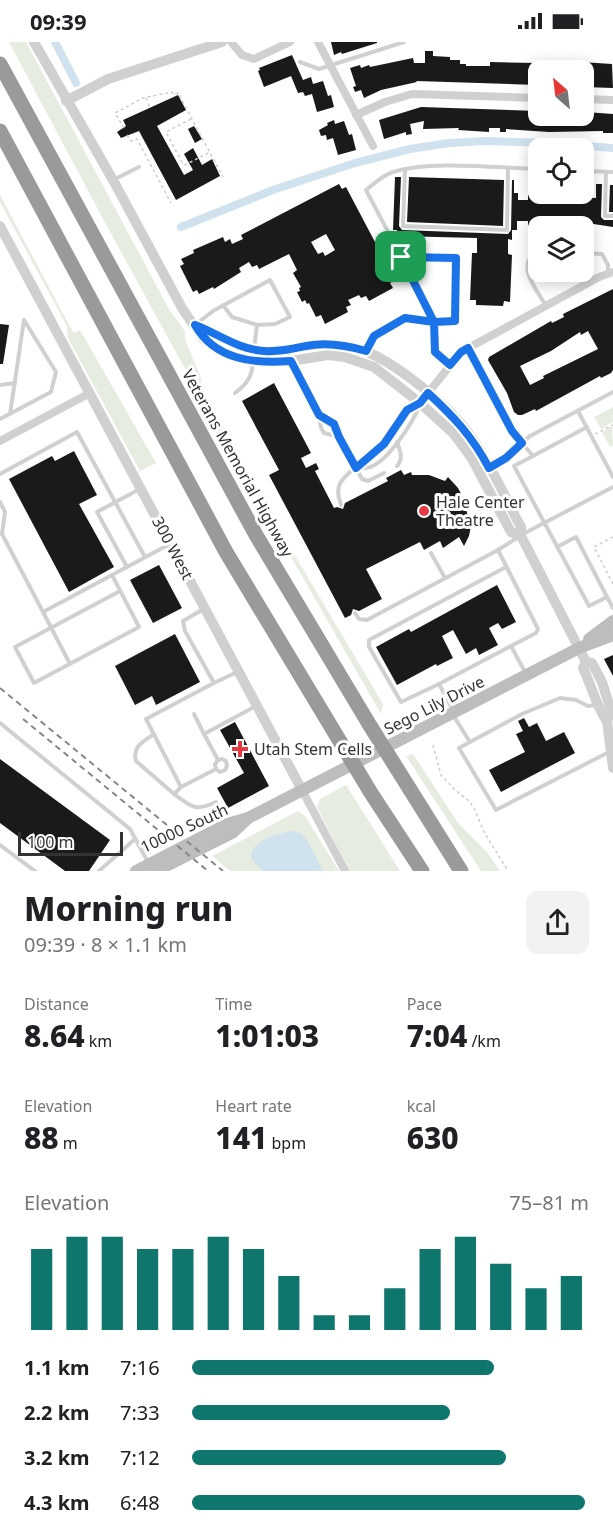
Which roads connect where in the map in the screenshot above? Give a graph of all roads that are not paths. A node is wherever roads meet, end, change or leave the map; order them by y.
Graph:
1 (34, 42) edge
2 (222, 42) edge
3 (231, 42) edge
4 (290, 42) edge
5 (318, 42) edge
6 (404, 42) edge
7 (300, 62) dead end
8 (0, 64) edge
9 (330, 64) junction
10 (528, 98) edge
11 (594, 99) edge
12 (613, 100) edge
13 (66, 101) junction
14 (356, 115) junction
15 (0, 131) edge
16 (373, 146) dead end
17 (139, 167) dead end
18 (508, 168) junction
19 (528, 169) edge
20 (405, 170) junction
21 (594, 171) edge
22 (606, 172) junction
23 (613, 172) edge
24 (113, 180) junction
25 (613, 216) edge
26 (0, 226) edge
27 (594, 254) edge
28 (401, 257) junction
29 (610, 272) edge
30 (533, 282) edge
31 (223, 305) junction
32 (546, 306) junction
33 (434, 322) junction
34 (195, 325) junction
35 (257, 325) junction
36 (468, 348) junction
37 (366, 351) junction
38 (254, 356) junction
39 (291, 361) junction
40 (450, 365) junction
41 (15, 383) junction
42 (0, 385) edge
43 (613, 392) edge
44 (90, 393) junction
45 (235, 393) dead end
46 (428, 393) junction
47 (420, 403) junction
48 (578, 411) junction
49 (10, 414) junction
50 (319, 415) junction
51 (0, 419) edge
52 (587, 427) junction
53 (339, 437) junction
54 (388, 438) junction
55 (0, 441) edge
56 (396, 443) junction
57 (522, 443) junction
58 (533, 456) junction
59 (397, 466) dead end
60 (356, 468) junction
61 (489, 468) junction
62 (384, 473) dead end
63 (0, 474) edge
64 (613, 477) edge
65 (613, 487) edge
66 (141, 488) junction
67 (0, 502) edge
68 (114, 502) junction
69 (341, 505) dead end
70 (544, 523) junction
71 (520, 536) junction
72 (171, 543) junction
73 (558, 547) junction
74 (498, 550) junction
75 (431, 553) dead end
76 (145, 557) junction
77 (127, 567) junction
78 (506, 567) junction
79 (112, 575) junction
80 (445, 578) junction
81 (120, 591) junction
82 (607, 597) junction
83 (206, 608) junction
84 (613, 608) edge
85 (43, 612) junction
86 (355, 613) dead end
87 (613, 621) edge
88 (51, 627) junction
89 (613, 635) edge
90 (511, 646) junction
91 (579, 648) junction
92 (586, 662) junction
93 (70, 664) junction
94 (239, 671) junction
95 (526, 675) junction
96 (214, 684) junction
97 (439, 684) junction
98 (257, 705) junction
99 (598, 705) junction
100 (194, 714) dead end
101 (454, 714) junction
102 (607, 721) junction
103 (0, 723) edge
104 (204, 734) junction
105 (154, 735) junction
106 (470, 742) junction
107 (611, 751) junction
108 (218, 760) junction
109 (613, 768) edge
110 (216, 769) junction
111 (181, 787) junction
112 (303, 790) junction
113 (174, 795) junction
114 (216, 801) dead end
115 (135, 839) junction
116 (0, 845) edge
117 (152, 867) edge
118 (35, 871) edge
119 (99, 871) edge
120 (136, 871) edge
121 (345, 871) edge
122 (422, 871) edge
123 (460, 871) edge

1 - 13 street
2 - 13 street
3 - 4 street
5 - 9 street
6 - 9 lane
7 - 9 lane
8 - 123 highway, Veterans Memorial Highway
9 - 14 street
10 - 14 street
11 - 12 street
13 - 24 street
14 - 16 street
15 - 122 highway
17 - 24 lane
18 - 19 lane
18 - 20 lane
18 - 20 lane
20 - 28 lane
21 - 22 lane
22 - 23 lane
22 - 25 lane
24 - 34 street
26 - 44 street, 300 West
27 - 29 lane
28 - 33 lane
28 - 33 lane
29 - 32 street
30 - 32 lane
31 - 34 lane
31 - 35 lane
31 - 35 lane
32 - 36 street
33 - 37 lane
33 - 40 lane
34 - 38 street
35 - 38 lane
36 - 40 street
36 - 57 lane
37 - 38 street
37 - 46 street
38 - 39 street
38 - 45 lane
39 - 47 street
39 - 50 lane
40 - 46 street
41 - 42 lane
41 - 49 lane
41 - 49 lane
43 - 48 lane
44 - 55 street
44 - 66 street, 300 West
46 - 47 street
46 - 61 street
47 - 54 lane
47 - 56 lane
47 - 71 street
48 - 52 lane
48 - 57 lane
49 - 51 lane
50 - 53 lane
50 - 53 lane
52 - 58 lane
52 - 64 lane
53 - 60 lane
54 - 56 lane
54 - 60 lane
56 - 59 lane
56 - 60 lane
57 - 58 lane
57 - 61 lane
58 - 70 lane
60 - 62 lane
60 - 69 lane
61 - 71 street
63 - 68 lane
65 - 70 lane
66 - 68 lane
66 - 72 street, 300 West
67 - 85 lane
68 - 76 lane
68 - 77 lane
70 - 71 lane
70 - 73 lane
71 - 74 lane
71 - 91 street
72 - 76 lane
72 - 83 street, 300 West
73 - 82 lane
73 - 82 lane
74 - 78 lane
74 - 80 lane
75 - 80 lane
76 - 77 lane
77 - 79 lane
78 - 90 lane
78 - 97 lane
79 - 81 lane
79 - 85 lane
80 - 86 lane
81 - 88 lane
81 - 93 lane
82 - 84 lane
83 - 94 street, 300 West
83 - 96 lane
85 - 88 lane
87 - 91 main road, Sego Lily Drive
88 - 93 lane
88 - 93 lane
89 - 91 main road, Sego Lily Drive
90 - 95 lane
90 - 97 lane
91 - 92 street
91 - 95 main road, Sego Lily Drive
92 - 99 street
92 - 102 street
94 - 96 lane
94 - 98 street, 300 West
95 - 101 main road, Sego Lily Drive
96 - 105 lane
97 - 101 lane
98 - 104 lane
98 - 112 street, 300 West
99 - 102 street
99 - 106 lane
100 - 104 lane
101 - 106 lane
101 - 112 main road, Sego Lily Drive
102 - 107 street
103 - 115 lane
104 - 108 lane
105 - 111 lane
105 - 113 lane
106 - 107 lane
107 - 109 street
108 - 110 lane
108 - 110 lane
110 - 111 lane
111 - 113 lane
112 - 117 main road, 10000 South
112 - 121 street, 300 West
113 - 114 lane
115 - 117 lane
115 - 119 lane
116 - 118 lane
117 - 120 main road, 10000 South

